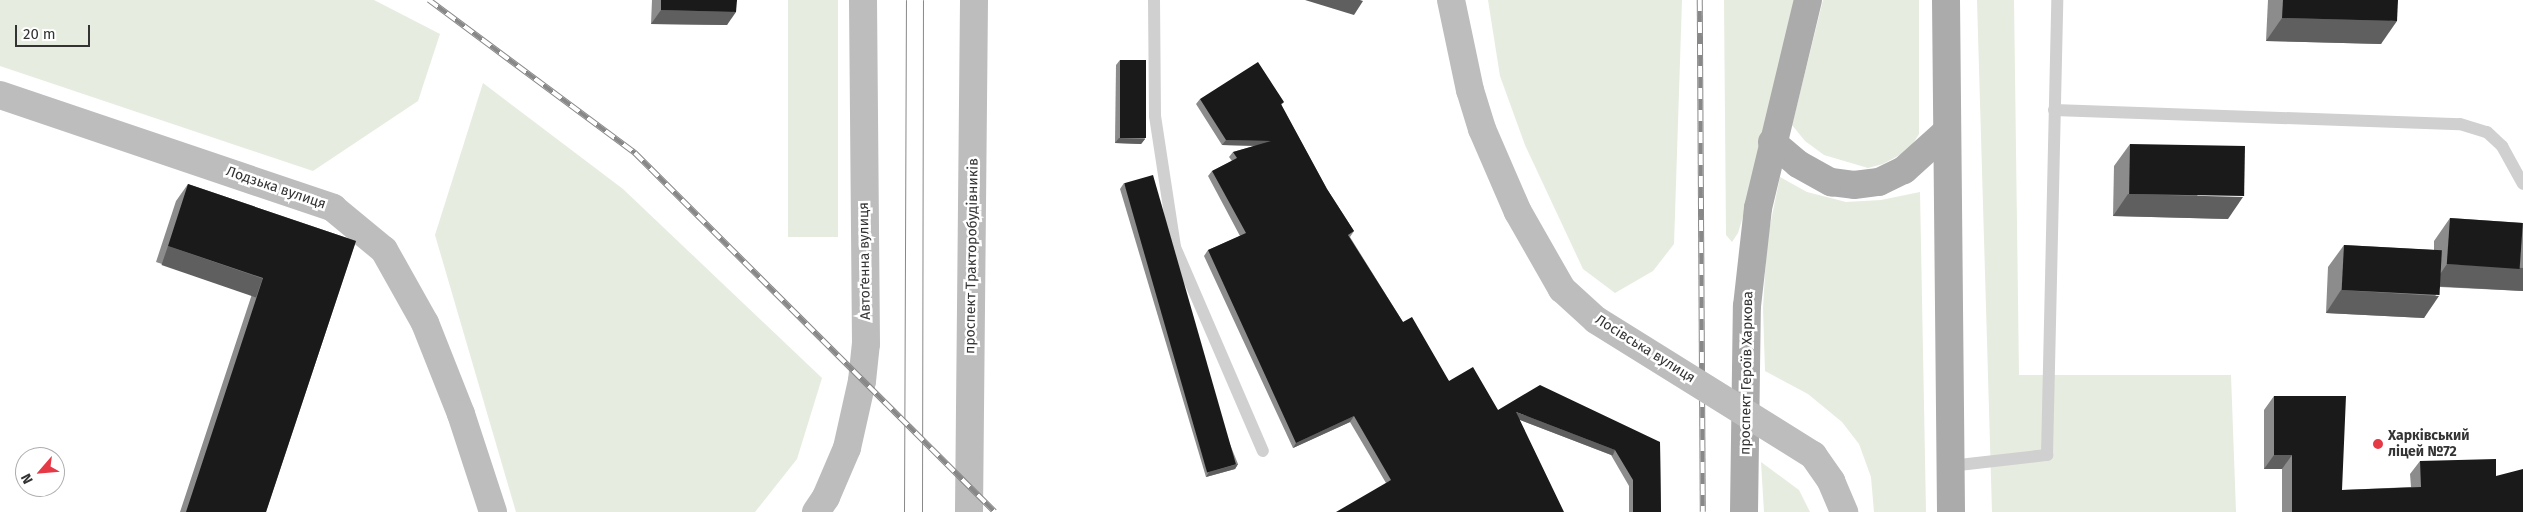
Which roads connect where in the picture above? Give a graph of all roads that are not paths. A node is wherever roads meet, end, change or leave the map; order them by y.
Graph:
1 (862, 0) edge
2 (974, 0) edge
3 (1154, 0) edge
4 (1451, 0) edge
5 (1808, 0) edge
6 (1946, 0) edge
7 (2056, 0) edge
8 (0, 95) edge
9 (2054, 110) junction
10 (1945, 133) junction
11 (1772, 142) junction
12 (2523, 184) edge
13 (1262, 451) dead end
14 (1950, 466) junction
15 (493, 512) edge
16 (816, 512) edge
17 (969, 512) edge
18 (1744, 512) edge
19 (1844, 512) edge
20 (1951, 512) edge

1 - 16 street, Автоґенна вулиця
2 - 17 street, проспект Тракторобудівників
3 - 13 lane
4 - 19 street, Лосівська вулиця, bridge
5 - 11 main road, проспект Героїв Харкова
6 - 10 main road
7 - 9 lane
8 - 15 street, Лодзька вулиця
9 - 12 lane
9 - 14 lane
10 - 11 main road
10 - 14 main road
11 - 18 main road, проспект Героїв Харкова
14 - 20 main road

